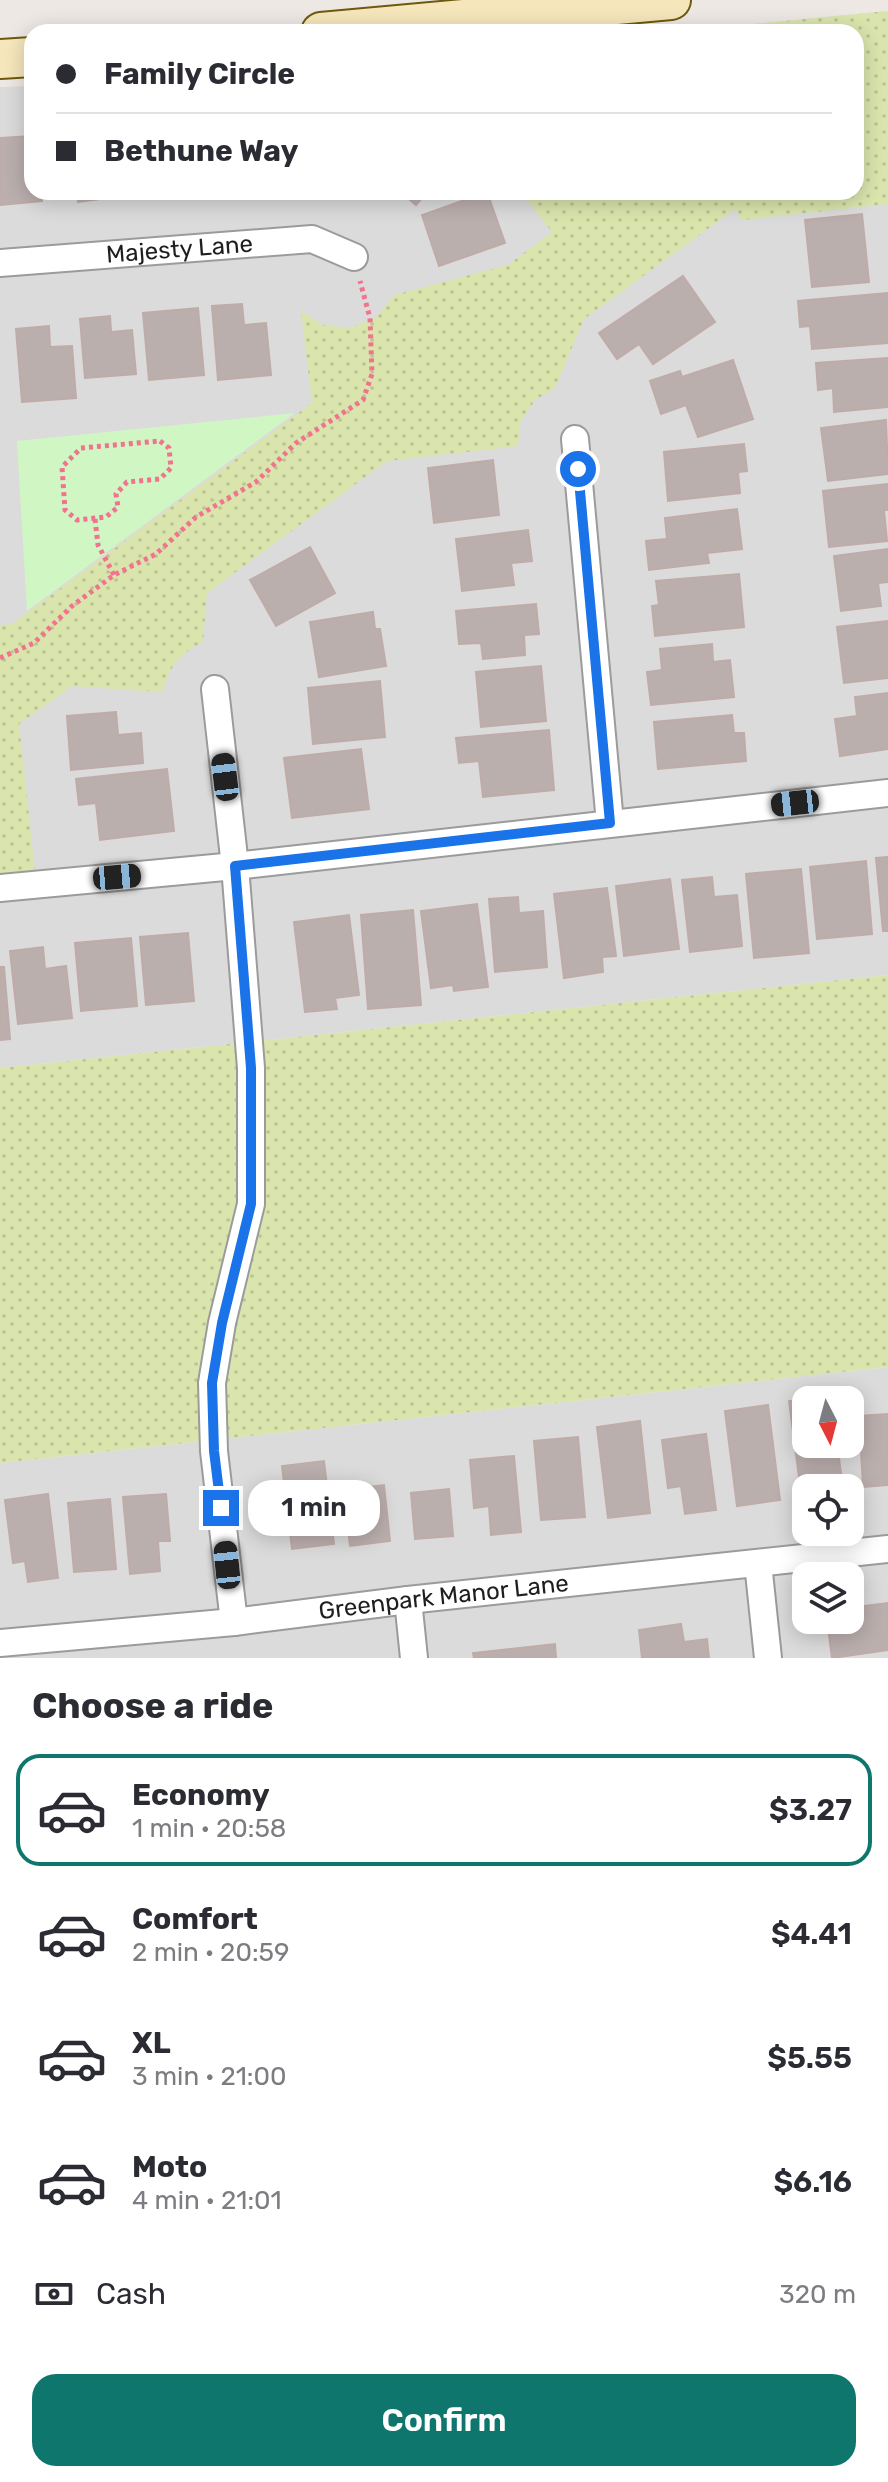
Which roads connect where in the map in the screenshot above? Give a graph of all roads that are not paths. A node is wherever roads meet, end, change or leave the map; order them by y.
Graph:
1 (671, 0) edge
2 (408, 24) edge
3 (24, 58) edge
4 (0, 59) edge
5 (354, 257) road end
6 (0, 263) edge
7 (575, 439) dead end
8 (215, 689) dead end
9 (888, 793) edge
10 (610, 823) junction
11 (235, 866) junction
12 (0, 888) edge
13 (888, 1549) edge
14 (758, 1563) junction
15 (408, 1600) junction
16 (234, 1622) junction
17 (0, 1643) edge
18 (64, 1647) edge
19 (414, 1658) edge
20 (768, 1658) edge

1 - 2 main road
3 - 4 main road
5 - 6 street, Majesty Lane
7 - 10 street
8 - 11 street
9 - 10 street
10 - 11 street
11 - 12 street
11 - 16 street
13 - 14 street, Greenpark Manor Lane
14 - 15 street, Greenpark Manor Lane
14 - 20 street
15 - 16 street, Greenpark Manor Lane
15 - 19 street
16 - 18 street, Greenpark Manor Lane
17 - 18 street, Greenpark Manor Lane

